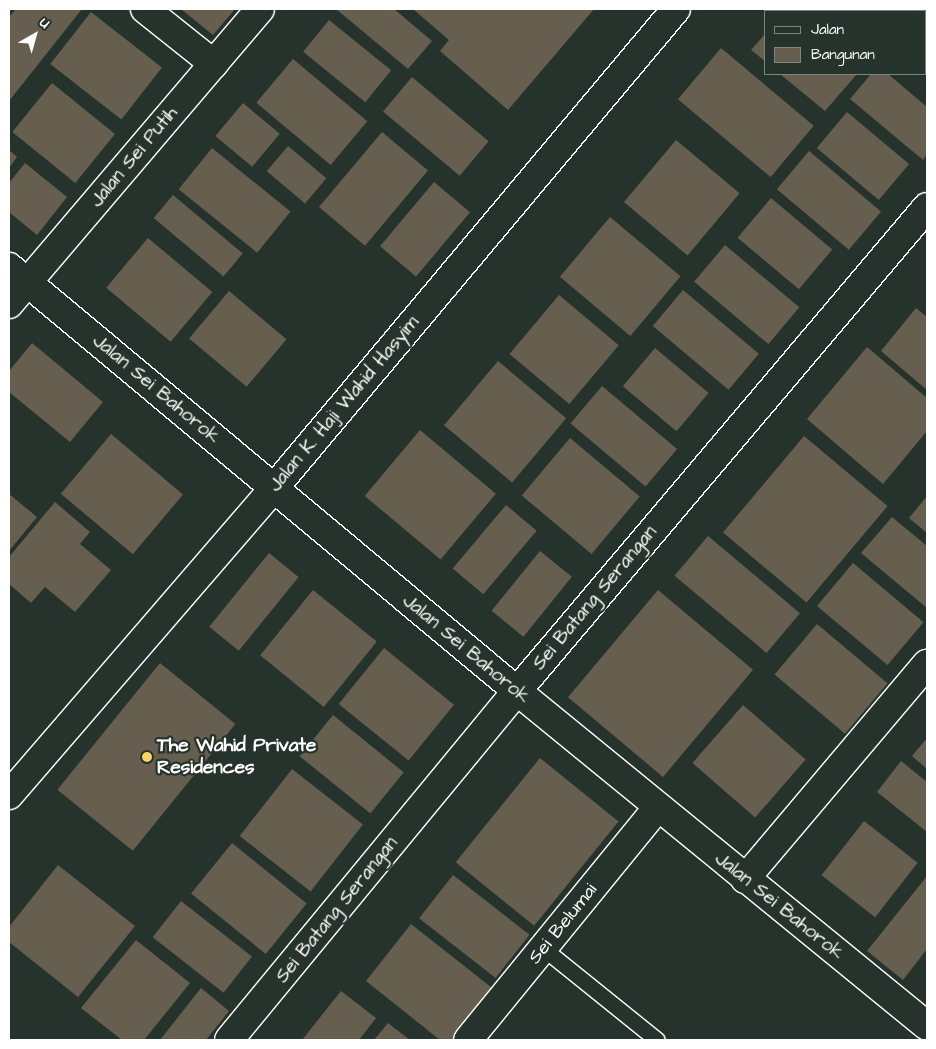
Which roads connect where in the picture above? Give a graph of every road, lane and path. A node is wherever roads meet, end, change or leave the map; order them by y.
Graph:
1 (145, 9) edge
2 (260, 9) edge
3 (676, 9) edge
4 (214, 64) junction
5 (927, 207) edge
6 (18, 275) edge
7 (9, 304) edge
8 (274, 488) junction
9 (927, 664) edge
10 (517, 691) junction
11 (9, 795) edge
12 (658, 807) junction
13 (745, 878) junction
14 (543, 948) junction
15 (927, 1026) edge
16 (229, 1040) edge
17 (468, 1040) edge
18 (657, 1040) edge

1 - 4 street
2 - 4 street, Jalan Sei Putih
3 - 8 street, Jalan K. Haji Wahid Hasyim
4 - 6 street, Jalan Sei Putih
5 - 10 street, Sei Batang Serangan
6 - 7 street, Jalan Sei Putih
6 - 8 street, Jalan Sei Bahorok
8 - 10 street, Jalan Sei Bahorok
8 - 11 street, Jalan K. Haji Wahid Hasyim
9 - 13 street
10 - 12 street, Jalan Sei Bahorok
10 - 16 street, Sei Batang Serangan
12 - 13 street, Jalan Sei Bahorok
12 - 14 street, Sei Belumai
13 - 15 street, Jalan Sei Bahorok
14 - 17 street, Sei Belumai
14 - 18 lane

